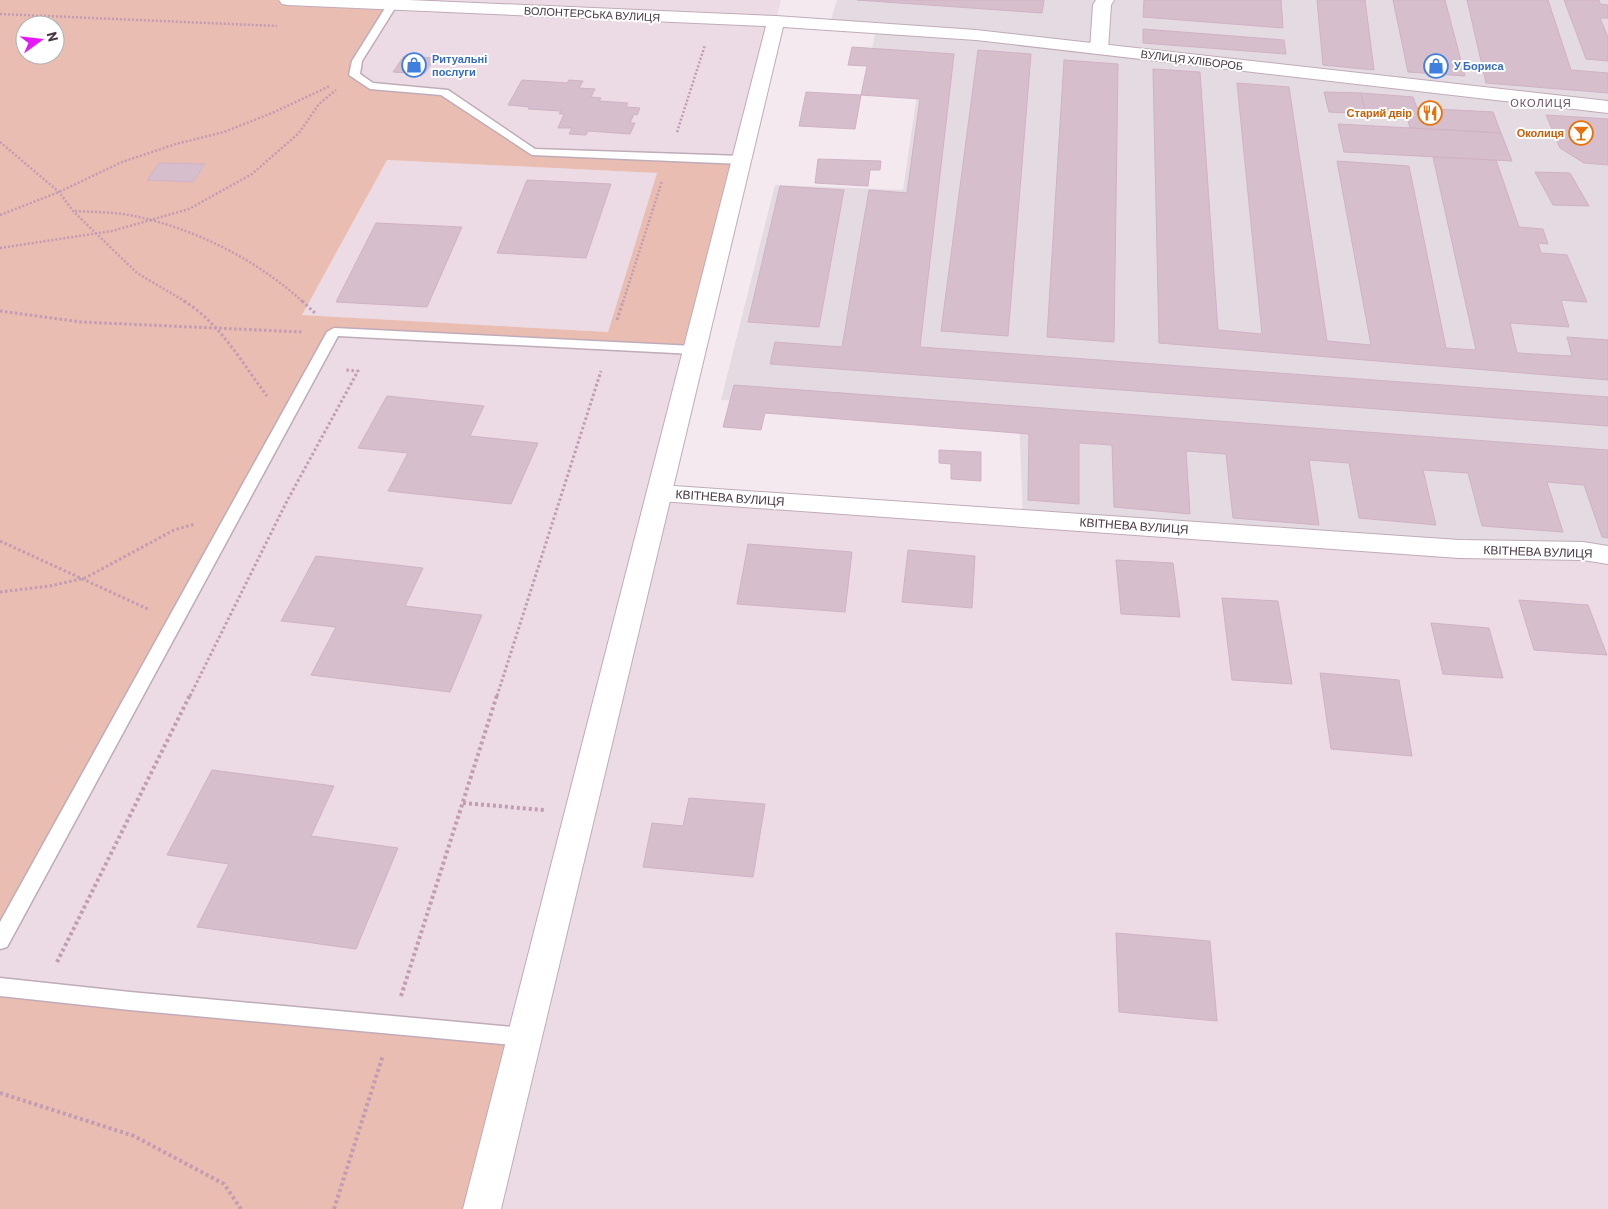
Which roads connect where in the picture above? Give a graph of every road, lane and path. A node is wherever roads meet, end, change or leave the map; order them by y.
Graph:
1 (288, 0) edge
2 (1105, 0) edge
3 (392, 5) junction
4 (776, 21) junction
5 (705, 45) dead end
6 (1099, 49) junction
7 (354, 75) junction
8 (1608, 107) edge
9 (0, 142) edge
10 (669, 158) junction
11 (742, 160) junction
12 (58, 192) junction
13 (73, 211) junction
14 (0, 215) edge
15 (0, 248) edge
16 (0, 311) edge
17 (216, 327) junction
18 (334, 332) junction
19 (609, 346) junction
20 (694, 350) junction
21 (314, 369) junction
22 (284, 423) junction
23 (660, 493) junction
24 (236, 513) junction
25 (0, 541) edge
26 (1608, 554) edge
27 (85, 578) junction
28 (0, 592) edge
29 (175, 622) junction
30 (463, 803) junction
31 (580, 814) junction
32 (0, 940) edge
33 (0, 987) edge
34 (42, 991) junction
35 (392, 1025) junction
36 (524, 1037) junction
37 (0, 1093) edge
38 (241, 1209) edge
39 (334, 1209) edge
40 (482, 1209) edge

1 - 3 street, ВОЛОНТЕРСЬКА ВУЛИЦЯ
2 - 6 street
3 - 4 street, ВОЛОНТЕРСЬКА ВУЛИЦЯ
3 - 7 lane
4 - 6 street, ВУЛИЦЯ ХЛІБОРОБ
4 - 11 street
5 - 10 path
6 - 8 street, ВУЛИЦЯ ХЛІБОРОБ
7 - 10 lane
7 - 12 path
7 - 15 path
9 - 12 path
10 - 11 lane
10 - 19 path
11 - 20 street
12 - 13 path
12 - 14 path
13 - 17 path
13 - 18 path
16 - 17 path
17 - 18 path
17 - 22 path
18 - 19 lane
18 - 21 lane
19 - 20 lane
19 - 30 path
20 - 23 street
21 - 22 lane
21 - 34 path
22 - 24 lane
23 - 26 street, КВІТНЕВА ВУЛИЦЯ
23 - 31 street
24 - 27 path
24 - 29 lane
25 - 27 path
27 - 28 path
27 - 29 path
29 - 32 lane
30 - 31 path
30 - 35 path
31 - 36 street
33 - 34 lane
34 - 35 lane
35 - 36 lane
35 - 39 path
36 - 40 street
37 - 38 path

